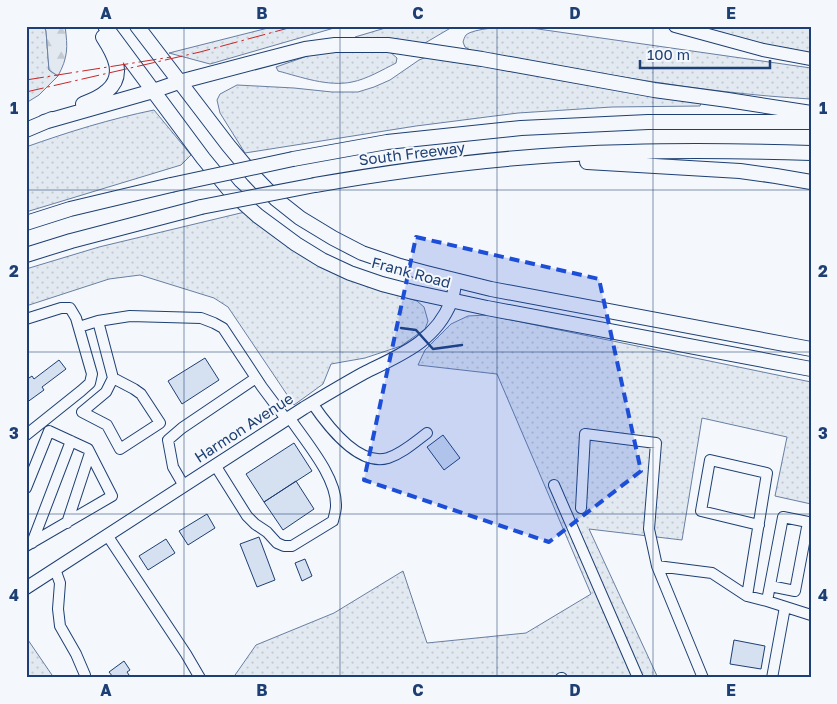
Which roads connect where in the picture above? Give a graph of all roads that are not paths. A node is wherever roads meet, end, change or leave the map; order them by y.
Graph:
1 (96, 26) edge
2 (105, 26) edge
3 (137, 26) edge
4 (675, 26) edge
5 (698, 30) edge
6 (811, 59) edge
7 (179, 82) junction
8 (153, 92) junction
9 (811, 113) edge
10 (44, 122) junction
11 (811, 122) edge
12 (26, 130) edge
13 (811, 153) edge
14 (521, 158) junction
15 (811, 182) edge
16 (26, 223) edge
17 (26, 255) edge
18 (456, 280) junction
19 (452, 301) junction
20 (26, 319) edge
21 (98, 321) junction
22 (79, 327) junction
23 (811, 349) edge
24 (811, 369) edge
25 (113, 378) junction
26 (256, 378) junction
27 (312, 403) junction
28 (288, 418) junction
29 (427, 433) dead end
30 (26, 435) edge
31 (71, 441) junction
32 (90, 453) junction
33 (215, 465) junction
34 (184, 486) junction
35 (554, 486) dead end
36 (26, 488) edge
37 (581, 508) dead end
38 (67, 523) junction
39 (759, 525) junction
40 (107, 536) junction
41 (29, 545) edge
42 (657, 566) junction
43 (55, 570) junction
44 (770, 586) junction
45 (26, 588) edge
46 (747, 596) junction
47 (767, 601) junction
48 (784, 607) junction
49 (811, 616) edge
50 (85, 674) dead end
51 (200, 678) edge
52 (638, 678) edge
53 (703, 678) edge
54 (772, 678) edge

1 - 10 highway
2 - 8 highway, Frank Road
3 - 7 highway, Frank Road
4 - 5 main road
5 - 6 main road
7 - 8 highway
7 - 9 highway
7 - 18 highway, Frank Road
8 - 10 highway
8 - 19 highway, Frank Road
10 - 12 highway
11 - 16 highway, South Freeway, bridge
13 - 14 highway, South Freeway
14 - 15 highway
14 - 17 highway, South Freeway, bridge
18 - 19 main road, Harmon Avenue
18 - 23 highway, Frank Road
19 - 24 highway, Frank Road
19 - 27 main road, Harmon Avenue
20 - 22 lane
21 - 22 lane
21 - 25 lane
21 - 26 lane
22 - 30 lane
25 - 25 lane
26 - 28 lane
26 - 34 lane
27 - 28 main road, Harmon Avenue
27 - 29 lane
28 - 33 main road, Harmon Avenue
28 - 33 lane
31 - 32 lane
31 - 36 lane
31 - 41 lane
32 - 38 lane
32 - 38 lane
33 - 34 main road, Harmon Avenue
34 - 40 main road, Harmon Avenue
35 - 52 lane
37 - 42 lane
38 - 41 lane
39 - 39 lane
39 - 46 lane
40 - 43 main road, Harmon Avenue
40 - 51 lane
42 - 46 lane
42 - 53 lane
43 - 45 main road, Harmon Avenue
43 - 50 lane
44 - 44 lane
44 - 47 lane
46 - 47 lane
47 - 48 lane
48 - 49 lane
48 - 54 lane

